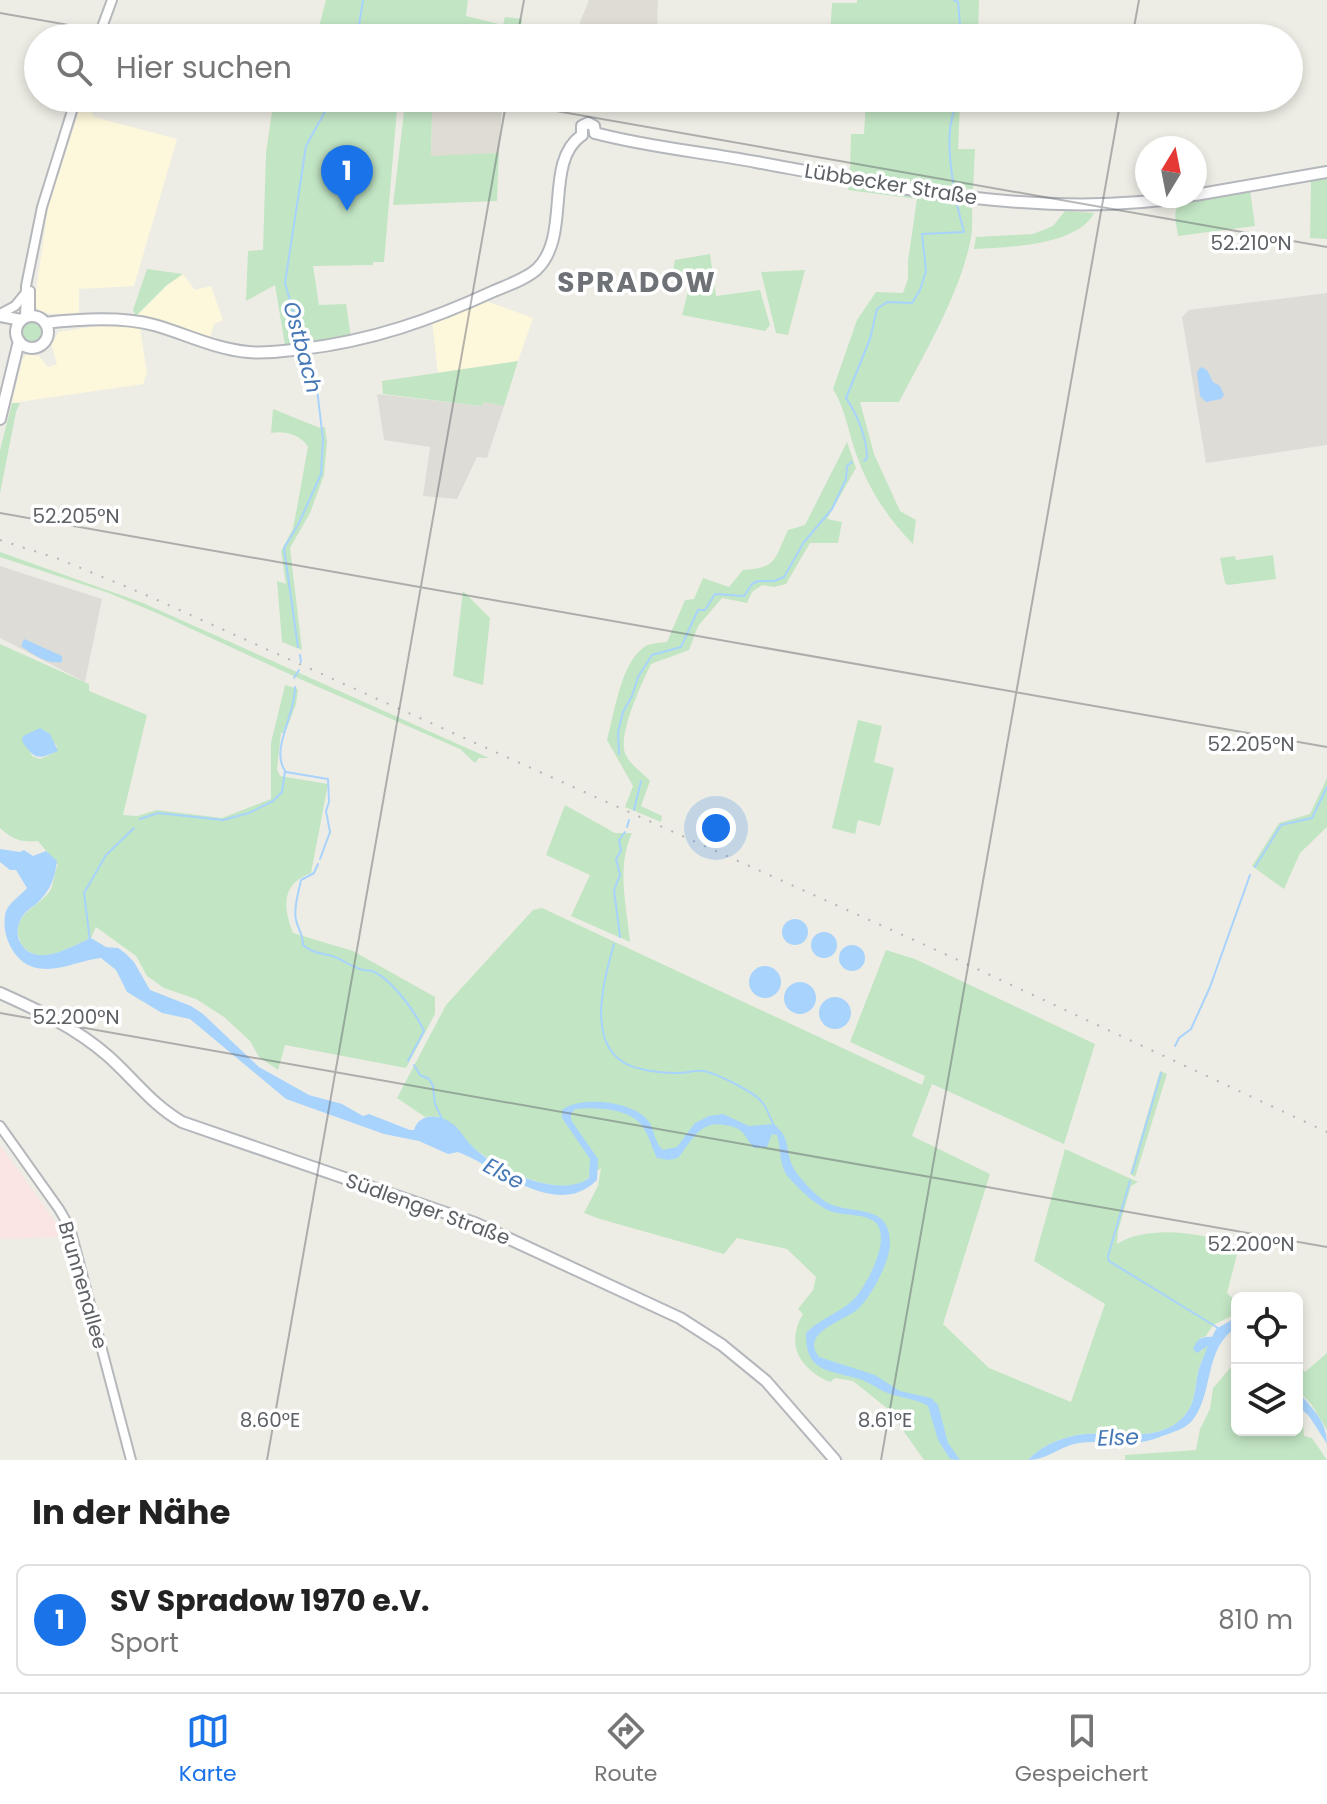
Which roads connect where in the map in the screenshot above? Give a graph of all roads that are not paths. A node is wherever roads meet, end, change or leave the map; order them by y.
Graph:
1 (112, 0) edge
2 (103, 24) edge
3 (72, 112) edge
4 (1327, 172) edge
5 (1207, 193) edge
6 (1135, 203) edge
7 (32, 259) junction
8 (25, 294) junction
9 (0, 317) edge
10 (23, 320) junction
11 (46, 327) junction
12 (22, 344) junction
13 (0, 419) edge
14 (0, 993) edge
15 (0, 1126) edge
16 (131, 1460) edge
17 (835, 1460) edge

1 - 2 street
3 - 7 street
4 - 5 main road, Lübbecker Straße
6 - 11 main road, Lübbecker Straße
7 - 8 street
7 - 10 street
8 - 9 street
8 - 10 street
9 - 10 main road
10 - 11 main road
10 - 12 main road
11 - 12 main road
12 - 13 main road
14 - 17 main road, Südlenger Straße
15 - 16 street, Brunnenallee

